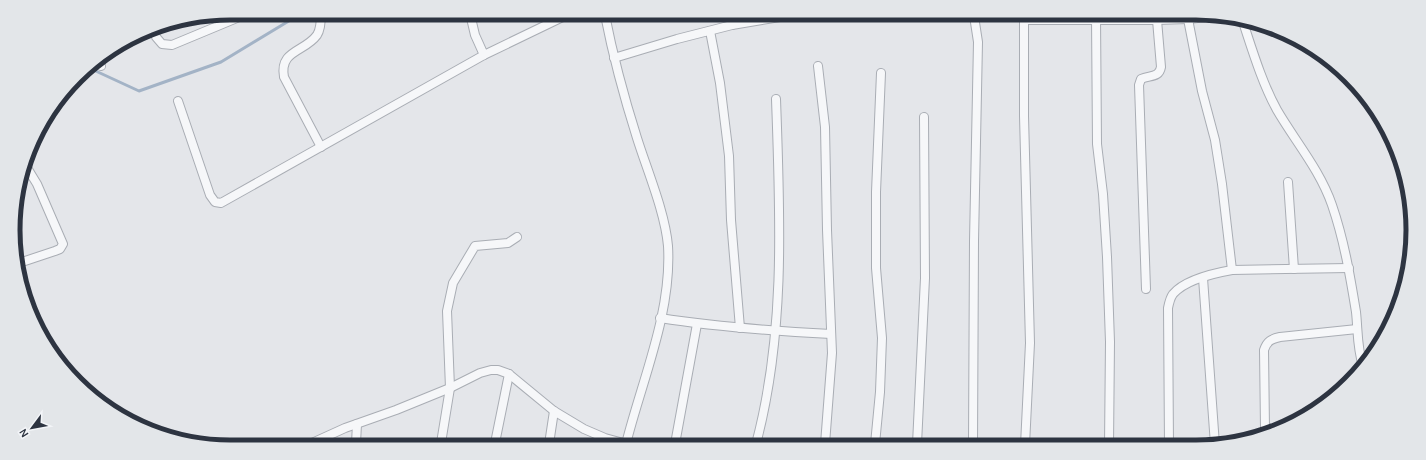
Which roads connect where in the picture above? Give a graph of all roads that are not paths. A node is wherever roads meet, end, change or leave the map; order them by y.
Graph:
1 (233, 20) edge
2 (321, 20) edge
3 (471, 20) edge
4 (557, 20) edge
5 (606, 20) edge
6 (731, 20) edge
7 (762, 20) edge
8 (975, 20) edge
9 (1024, 20) edge
10 (1096, 20) edge
11 (1157, 20) edge
12 (1188, 20) edge
13 (732, 25) junction
14 (1244, 26) edge
15 (710, 31) junction
16 (155, 34) edge
17 (484, 55) junction
18 (614, 58) junction
19 (818, 66) dead end
20 (881, 73) dead end
21 (776, 99) dead end
22 (178, 100) dead end
23 (924, 117) dead end
24 (321, 147) junction
25 (29, 170) edge
26 (1288, 182) dead end
27 (517, 237) dead end
28 (23, 262) edge
29 (1349, 268) junction
30 (1294, 269) junction
31 (1232, 270) junction
32 (1203, 278) junction
33 (1146, 289) dead end
34 (660, 318) junction
35 (697, 324) junction
36 (740, 328) junction
37 (1357, 329) junction
38 (776, 332) junction
39 (831, 334) junction
40 (1361, 360) edge
41 (509, 374) junction
42 (450, 388) junction
43 (554, 411) junction
44 (357, 424) junction
45 (1265, 429) edge
46 (1215, 439) edge
47 (319, 440) edge
48 (356, 440) edge
49 (441, 440) edge
50 (496, 440) edge
51 (550, 440) edge
52 (611, 440) edge
53 (627, 440) edge
54 (677, 440) edge
55 (757, 440) edge
56 (825, 440) edge
57 (875, 440) edge
58 (917, 440) edge
59 (973, 440) edge
60 (1025, 440) edge
61 (1109, 440) edge
62 (1169, 440) edge

1 - 16 street
2 - 24 street
3 - 17 street
4 - 17 street
5 - 18 street
6 - 13 street
7 - 13 street
8 - 59 street
9 - 60 street
10 - 61 street
11 - 33 street
12 - 31 street
13 - 15 street
14 - 29 street
15 - 18 street
15 - 36 street
17 - 24 street
18 - 34 street
19 - 39 street
20 - 57 street
21 - 38 street
22 - 24 street
23 - 58 street
25 - 28 street
26 - 30 street
27 - 42 street
29 - 30 street
29 - 37 street
30 - 31 street
31 - 32 street
32 - 46 street
32 - 62 street
34 - 35 street
34 - 53 street
35 - 36 street
35 - 54 street
36 - 38 street
37 - 40 street
37 - 45 street
38 - 39 street
38 - 55 street
39 - 56 street
41 - 42 street
41 - 43 street
41 - 50 street
42 - 44 street
42 - 49 street
43 - 51 street
43 - 52 street
44 - 47 street
44 - 48 street

